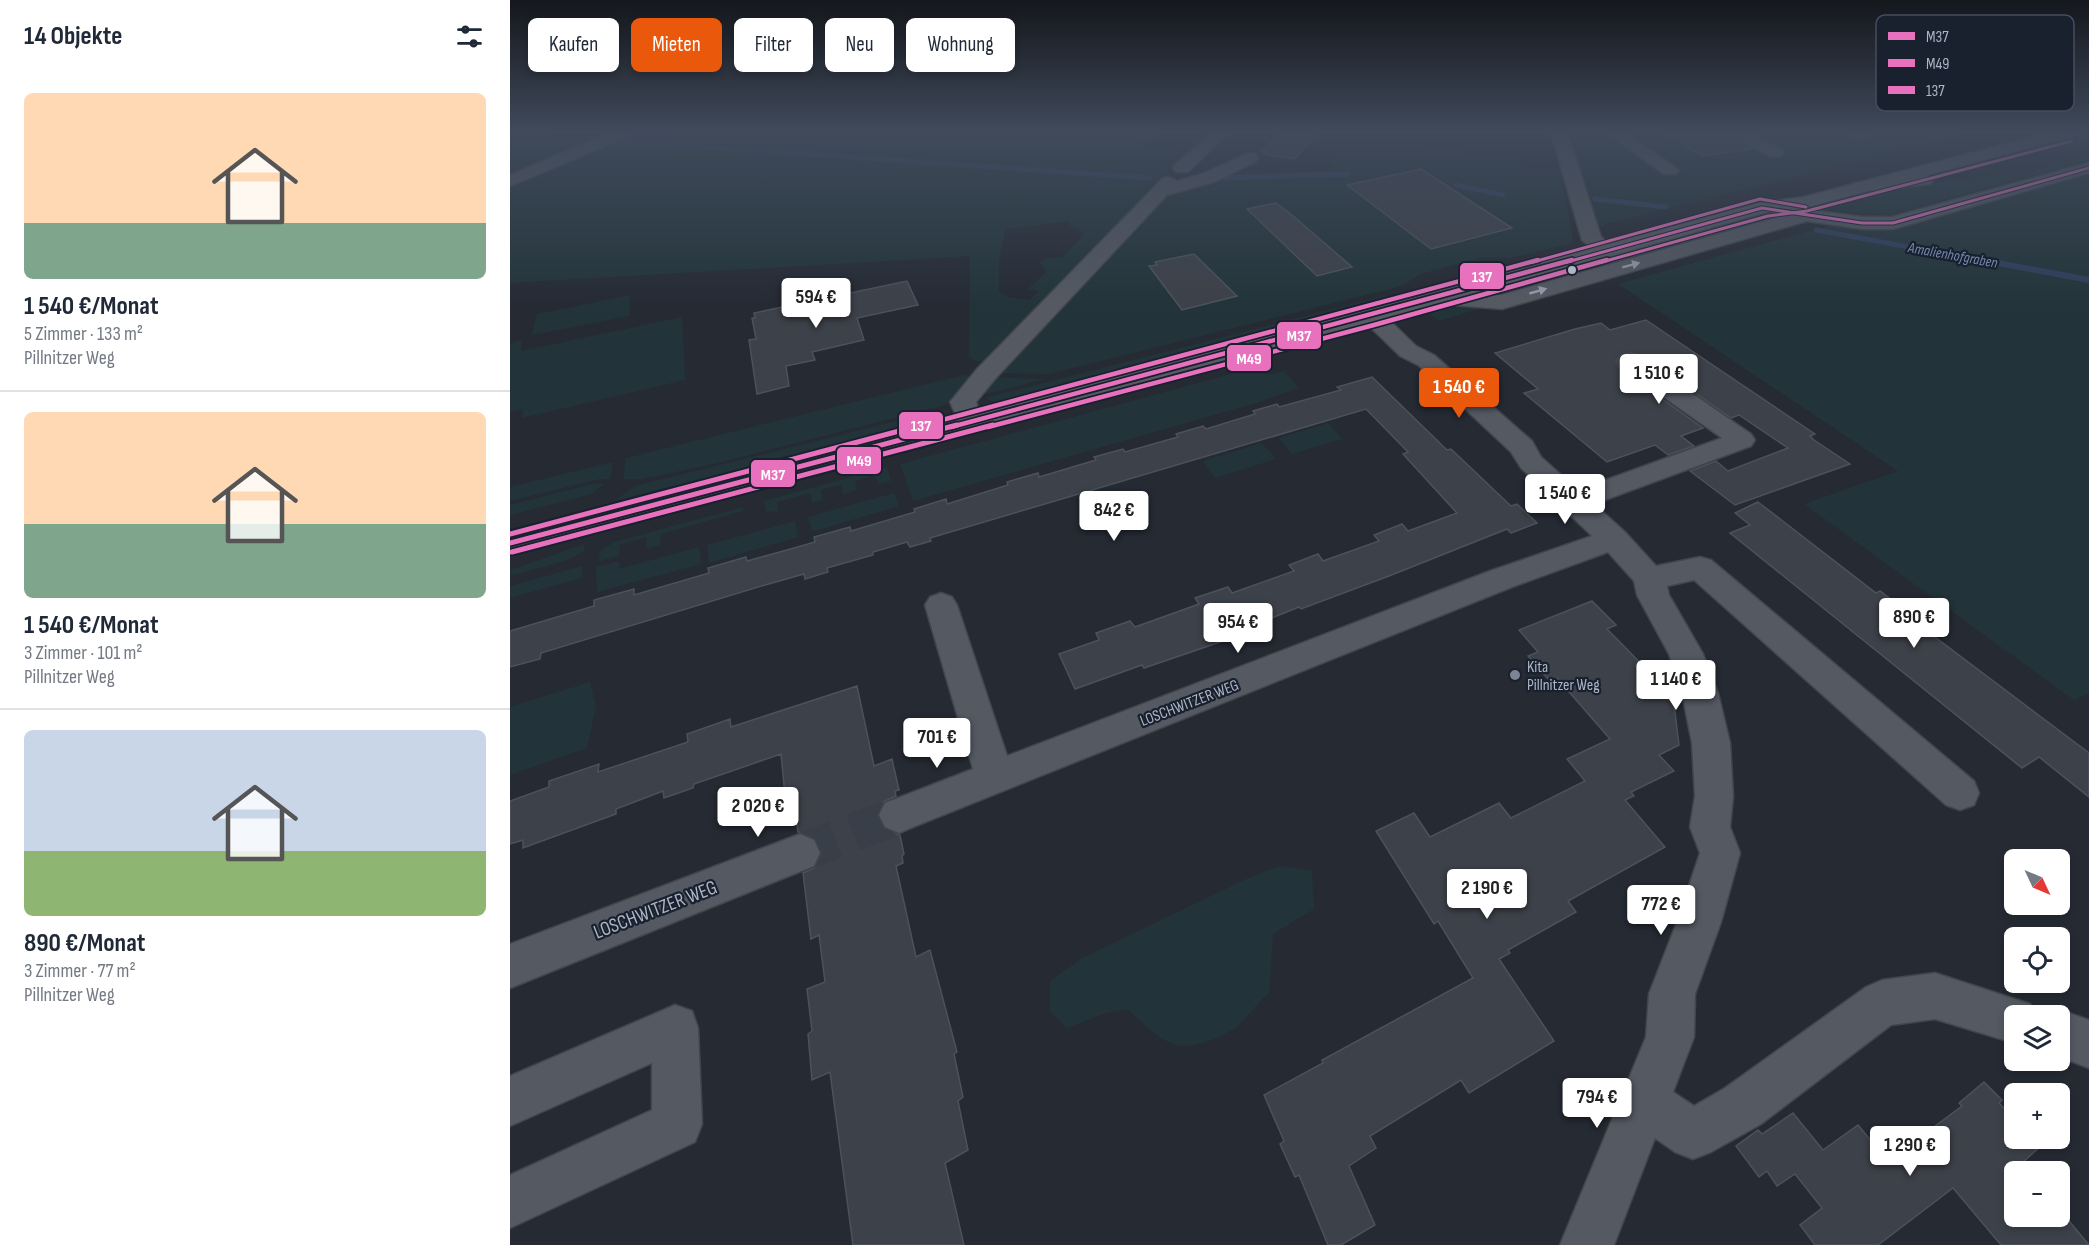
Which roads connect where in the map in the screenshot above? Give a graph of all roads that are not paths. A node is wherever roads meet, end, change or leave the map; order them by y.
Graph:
1 (1161, 190) edge
2 (1577, 190) edge
3 (1792, 190) edge
4 (1849, 190) edge
5 (2010, 190) edge
6 (1764, 208) junction
7 (1804, 216) junction
8 (1606, 250) junction
9 (1440, 297) junction
10 (1372, 316) junction
11 (1630, 362) dead end
12 (971, 422) junction
13 (1575, 501) junction
14 (1614, 539) junction
15 (510, 543) edge
16 (1649, 578) junction
17 (941, 606) dead end
18 (995, 778) junction
19 (1960, 793) dead end
20 (899, 815) tunnel mouth
21 (800, 853) tunnel mouth
22 (510, 966) edge
23 (2004, 1017) edge
24 (2070, 1037) edge
25 (2089, 1044) edge
26 (510, 1101) edge
27 (1644, 1102) junction
28 (510, 1202) edge
29 (1587, 1245) edge

1 - 12 street
2 - 8 street
3 - 6 main road
4 - 6 main road
5 - 7 street
6 - 7 street
6 - 8 main road
9 -> 7 street
8 - 9 main road
9 - 10 main road
10 - 12 main road
10 - 13 street
11 - 13 street
12 - 15 main road
13 - 14 street
14 - 16 street
14 - 18 street, LOSCHWITZER WEG
16 - 19 street
16 - 27 street
17 - 18 street
18 - 20 street, LOSCHWITZER WEG
21 - 22 street, LOSCHWITZER WEG
23 - 27 street
24 - 25 street
26 - 28 street
27 - 29 street

